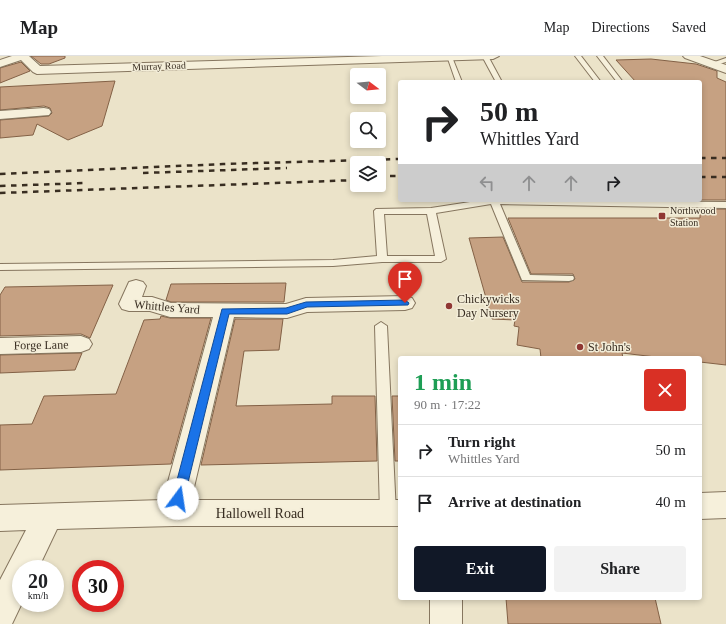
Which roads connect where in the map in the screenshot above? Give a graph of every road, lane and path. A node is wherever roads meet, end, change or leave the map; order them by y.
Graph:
1 (23, 56) edge
2 (485, 56) edge
3 (493, 56) edge
4 (578, 56) edge
5 (600, 56) edge
6 (689, 56) edge
7 (410, 57) edge
8 (449, 57) junction
9 (372, 58) edge
10 (726, 60) edge
11 (0, 64) edge
12 (712, 64) junction
13 (726, 69) edge
14 (458, 80) edge
15 (498, 80) edge
16 (596, 80) edge
17 (618, 80) edge
18 (44, 112) dead end
19 (0, 115) edge
20 (488, 202) edge
21 (494, 202) edge
22 (552, 202) edge
23 (726, 205) edge
24 (431, 211) junction
25 (382, 260) junction
26 (0, 266) edge
27 (569, 278) dead end
28 (136, 286) dead end
29 (405, 303) dead end
30 (225, 311) junction
31 (381, 326) dead end
32 (81, 344) dead end
33 (0, 346) edge
34 (726, 505) edge
35 (702, 506) edge
36 (174, 513) junction
37 (394, 513) edge
38 (0, 518) edge
39 (48, 518) junction
40 (27, 560) edge
41 (12, 590) edge
42 (446, 600) edge
43 (0, 613) edge
44 (446, 624) edge

1 - 9 street, Murray Road
1 - 11 street
2 - 3 street, Murray Road
2 - 8 street, Murray Road
2 - 15 lane
4 - 16 lane
5 - 17 lane
6 - 12 street
7 - 8 street, Murray Road
7 - 9 street, Murray Road
8 - 14 lane
10 - 12 lane
12 - 13 street
18 - 19 street
20 - 24 lane
21 - 27 lane
22 - 23 lane
24 - 25 lane
24 - 25 lane
25 - 26 lane
28 - 30 street, Whittles Yard
29 - 30 street, Whittles Yard
30 - 36 street
31 - 37 lane
32 - 33 street, Forge Lane
34 - 35 street
36 - 37 street, Hallowell Road
36 - 39 street, Hallowell Road
38 - 39 street, Hallowell Road
39 - 40 street
41 - 43 street
42 - 44 street

